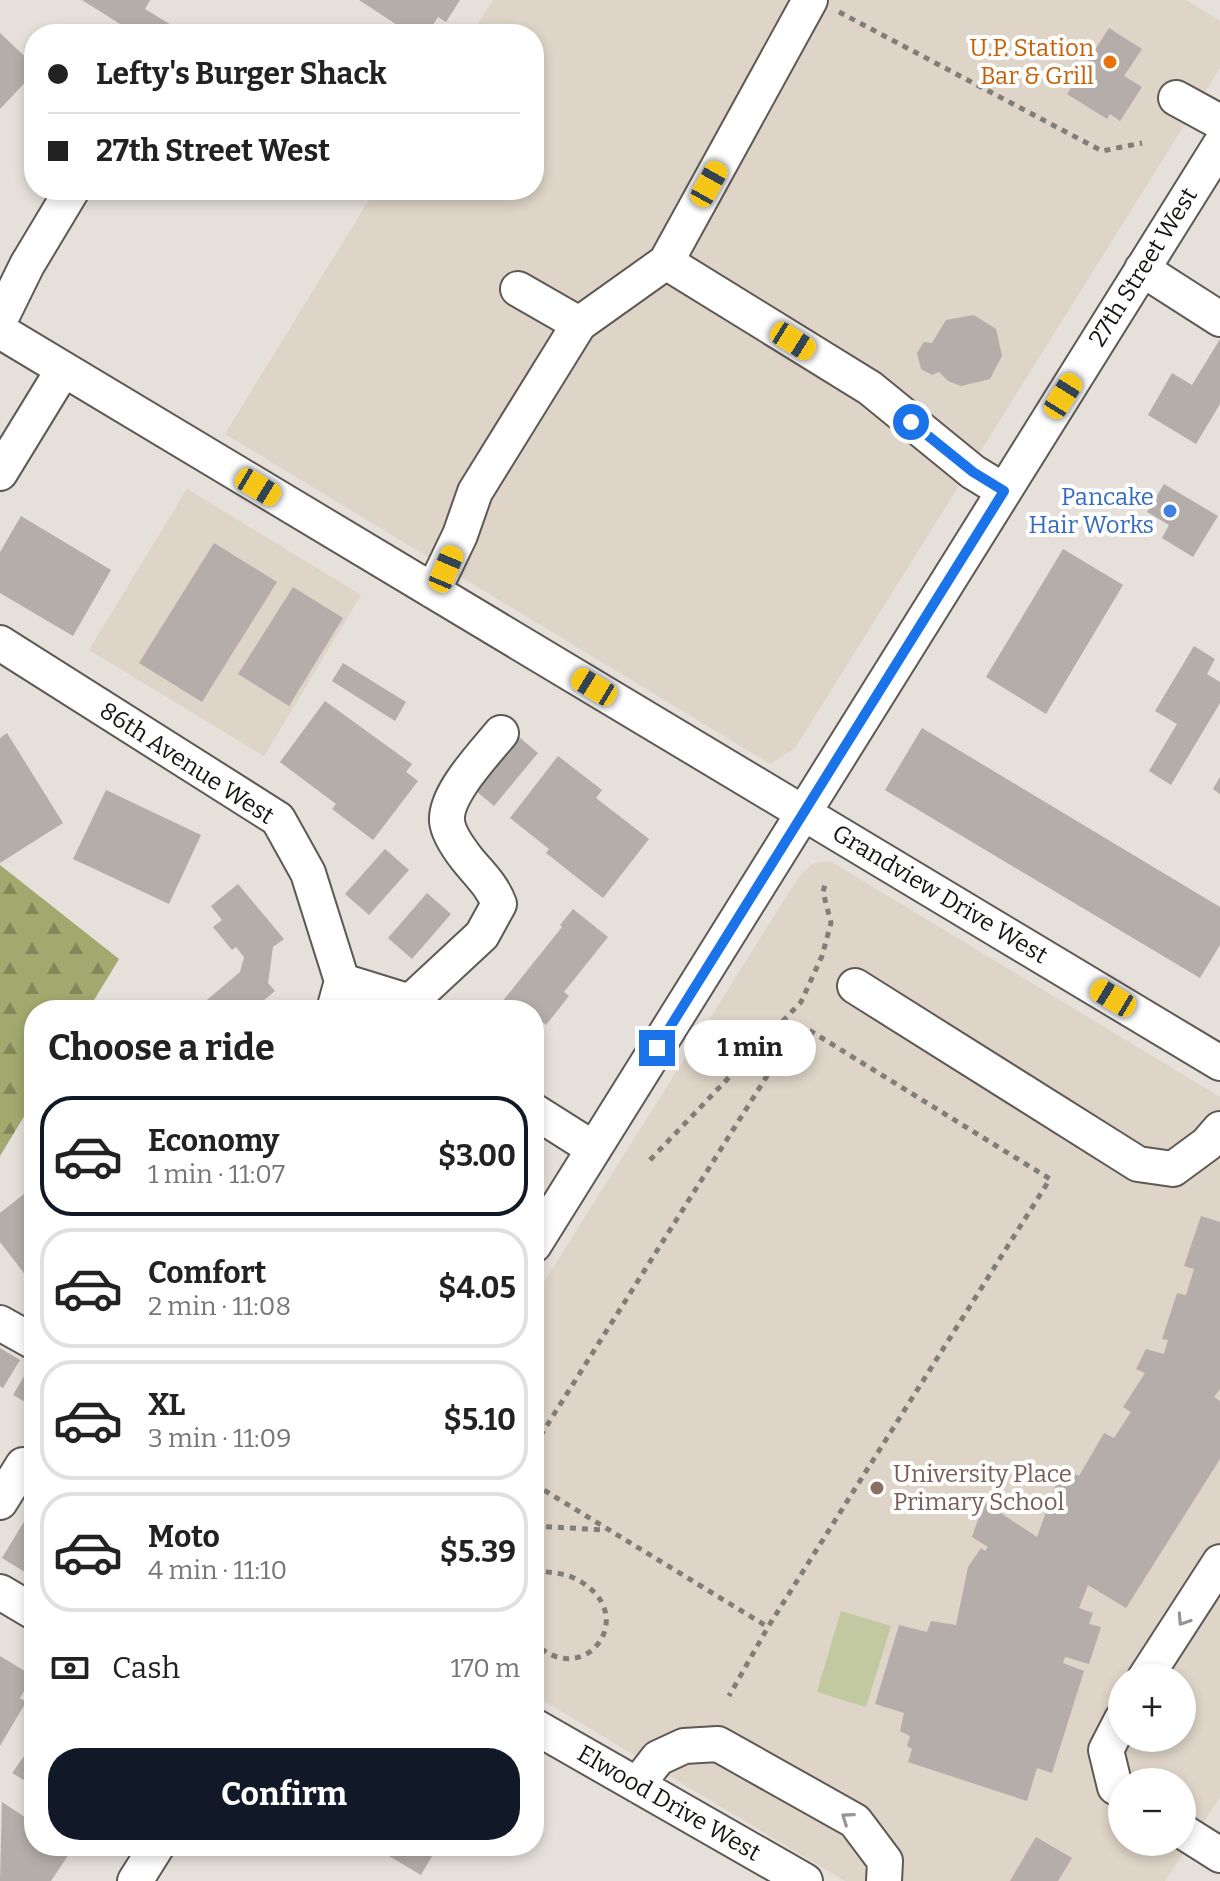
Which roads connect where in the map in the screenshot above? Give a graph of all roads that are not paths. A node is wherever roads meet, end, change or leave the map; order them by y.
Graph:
1 (820, 4) edge
2 (1176, 98) dead end
3 (1220, 122) edge
4 (1220, 145) edge
5 (66, 200) edge
6 (666, 262) junction
7 (1142, 269) junction
8 (518, 289) dead end
9 (1220, 319) edge
10 (0, 320) edge
11 (579, 324) junction
12 (0, 331) edge
13 (63, 370) junction
14 (0, 473) edge
15 (1004, 491) junction
16 (433, 591) junction
17 (0, 643) edge
18 (501, 733) dead end
19 (804, 812) junction
20 (855, 986) dead end
21 (338, 996) edge
22 (369, 1000) edge
23 (421, 1000) edge
24 (1220, 1063) edge
25 (544, 1117) edge
26 (1220, 1129) edge
27 (594, 1149) junction
28 (544, 1229) edge
29 (0, 1323) edge
30 (24, 1336) edge
31 (23, 1465) dead end
32 (0, 1502) edge
33 (1220, 1562) edge
34 (0, 1592) edge
35 (24, 1606) edge
36 (1154, 1664) edge
37 (544, 1732) edge
38 (1108, 1746) edge
39 (1110, 1768) edge
40 (637, 1785) junction
41 (1196, 1841) edge
42 (151, 1856) edge
43 (1220, 1857) edge
44 (135, 1881) edge
45 (805, 1881) edge
46 (884, 1881) edge
47 (1206, 1881) edge

1 - 6 street
2 - 3 street
4 - 7 street, 27th Street West
5 - 10 street
6 - 11 street
6 - 15 street
7 - 9 street
7 - 15 street, 27th Street West
8 - 11 street
11 - 16 street
12 - 13 street, Grandview Drive West
13 - 14 street
13 - 16 street, Grandview Drive West
15 - 19 street, 27th Street West
16 - 19 street, Grandview Drive West
17 - 21 street, 86th Avenue West
18 - 23 street
19 - 24 street, Grandview Drive West
19 - 27 street, 27th Street West
20 - 26 street
21 - 22 street, 86th Avenue West
25 - 27 street
27 - 28 street, 27th Street West
29 - 30 street
31 - 32 street
33 -> 36 street
34 - 35 street
37 - 40 street, Elwood Drive West
38 - 39 street
40 - 45 street, Elwood Drive West
46 -> 40 street
41 - 43 street
42 - 44 street
43 - 47 street

